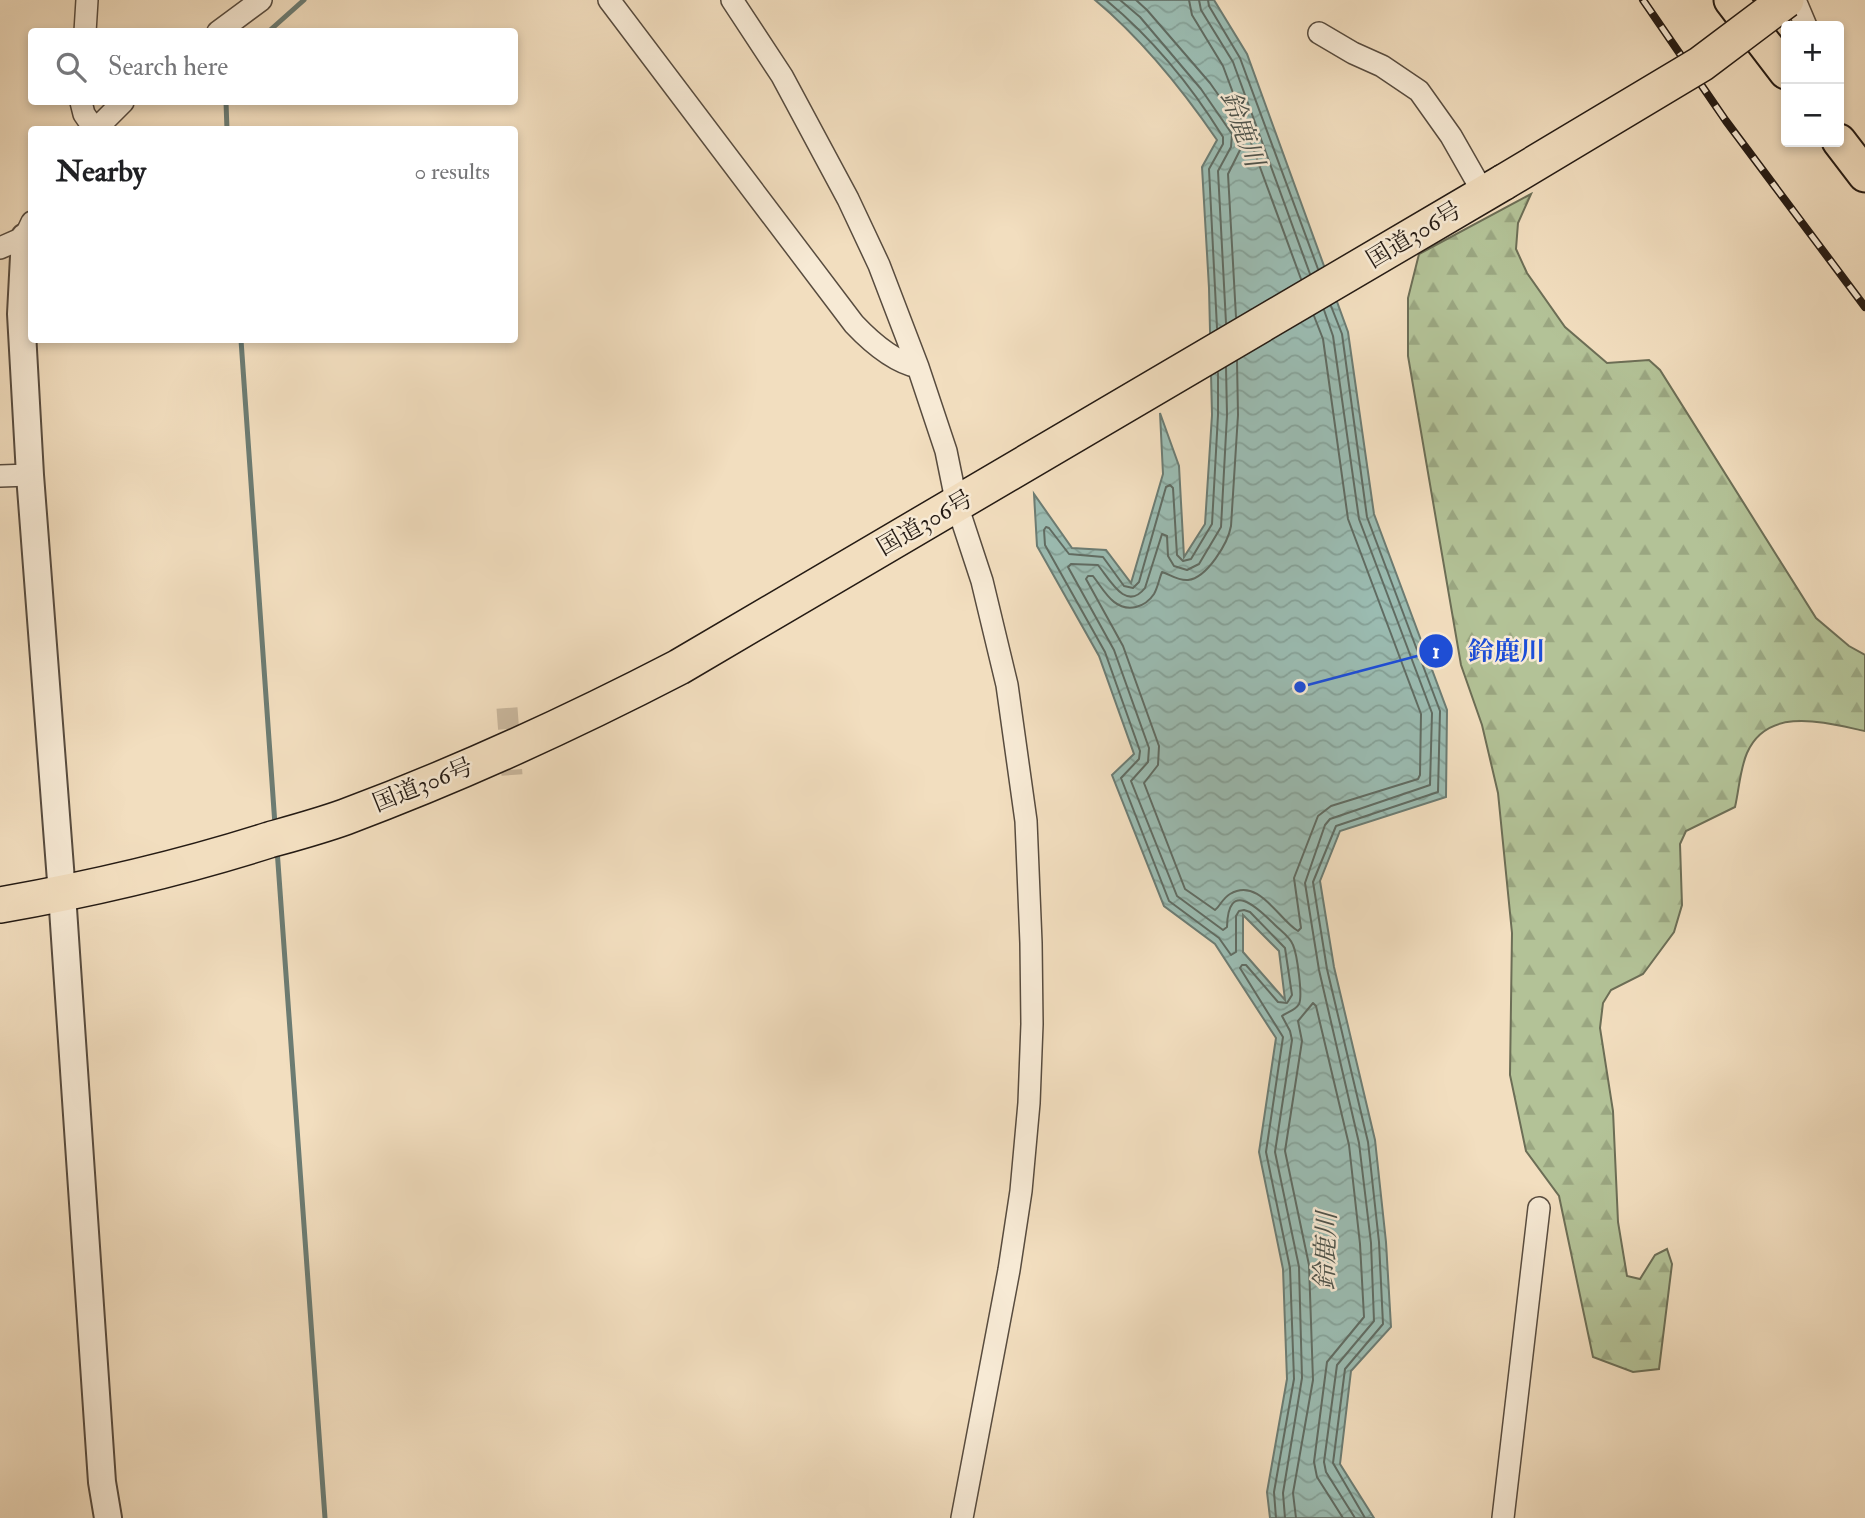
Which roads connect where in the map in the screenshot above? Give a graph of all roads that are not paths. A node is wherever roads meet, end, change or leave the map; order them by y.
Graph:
1 (87, 0) edge
2 (261, 0) edge
3 (609, 0) edge
4 (732, 0) edge
5 (1731, 0) edge
6 (1786, 0) edge
7 (1795, 0) edge
8 (1804, 21) edge
9 (85, 28) edge
10 (223, 28) edge
11 (1319, 33) dead end
12 (1781, 65) edge
13 (82, 105) edge
14 (120, 105) edge
15 (92, 126) edge
16 (99, 126) edge
17 (1844, 147) edge
18 (1865, 175) edge
19 (1486, 193) junction
20 (28, 229) edge
21 (0, 248) edge
22 (918, 366) junction
23 (30, 475) junction
24 (0, 476) edge
25 (965, 500) junction
26 (62, 894) junction
27 (0, 905) edge
28 (1539, 1208) dead end
29 (108, 1518) edge
30 (962, 1518) edge
31 (1503, 1518) edge

1 - 9 street
2 - 10 street
3 - 22 street
4 - 22 street
5 - 12 main road
6 - 19 highway, 国道306号, bridge
7 - 8 street
11 - 19 street
13 - 15 street
14 - 16 street
17 - 18 main road
19 - 25 highway, 国道306号
20 - 21 street
20 - 23 street
22 - 25 street
23 - 24 street
23 - 26 street
25 - 26 highway, 国道306号
25 - 30 street
26 - 27 highway, 国道306号
26 - 29 street
28 - 31 street

